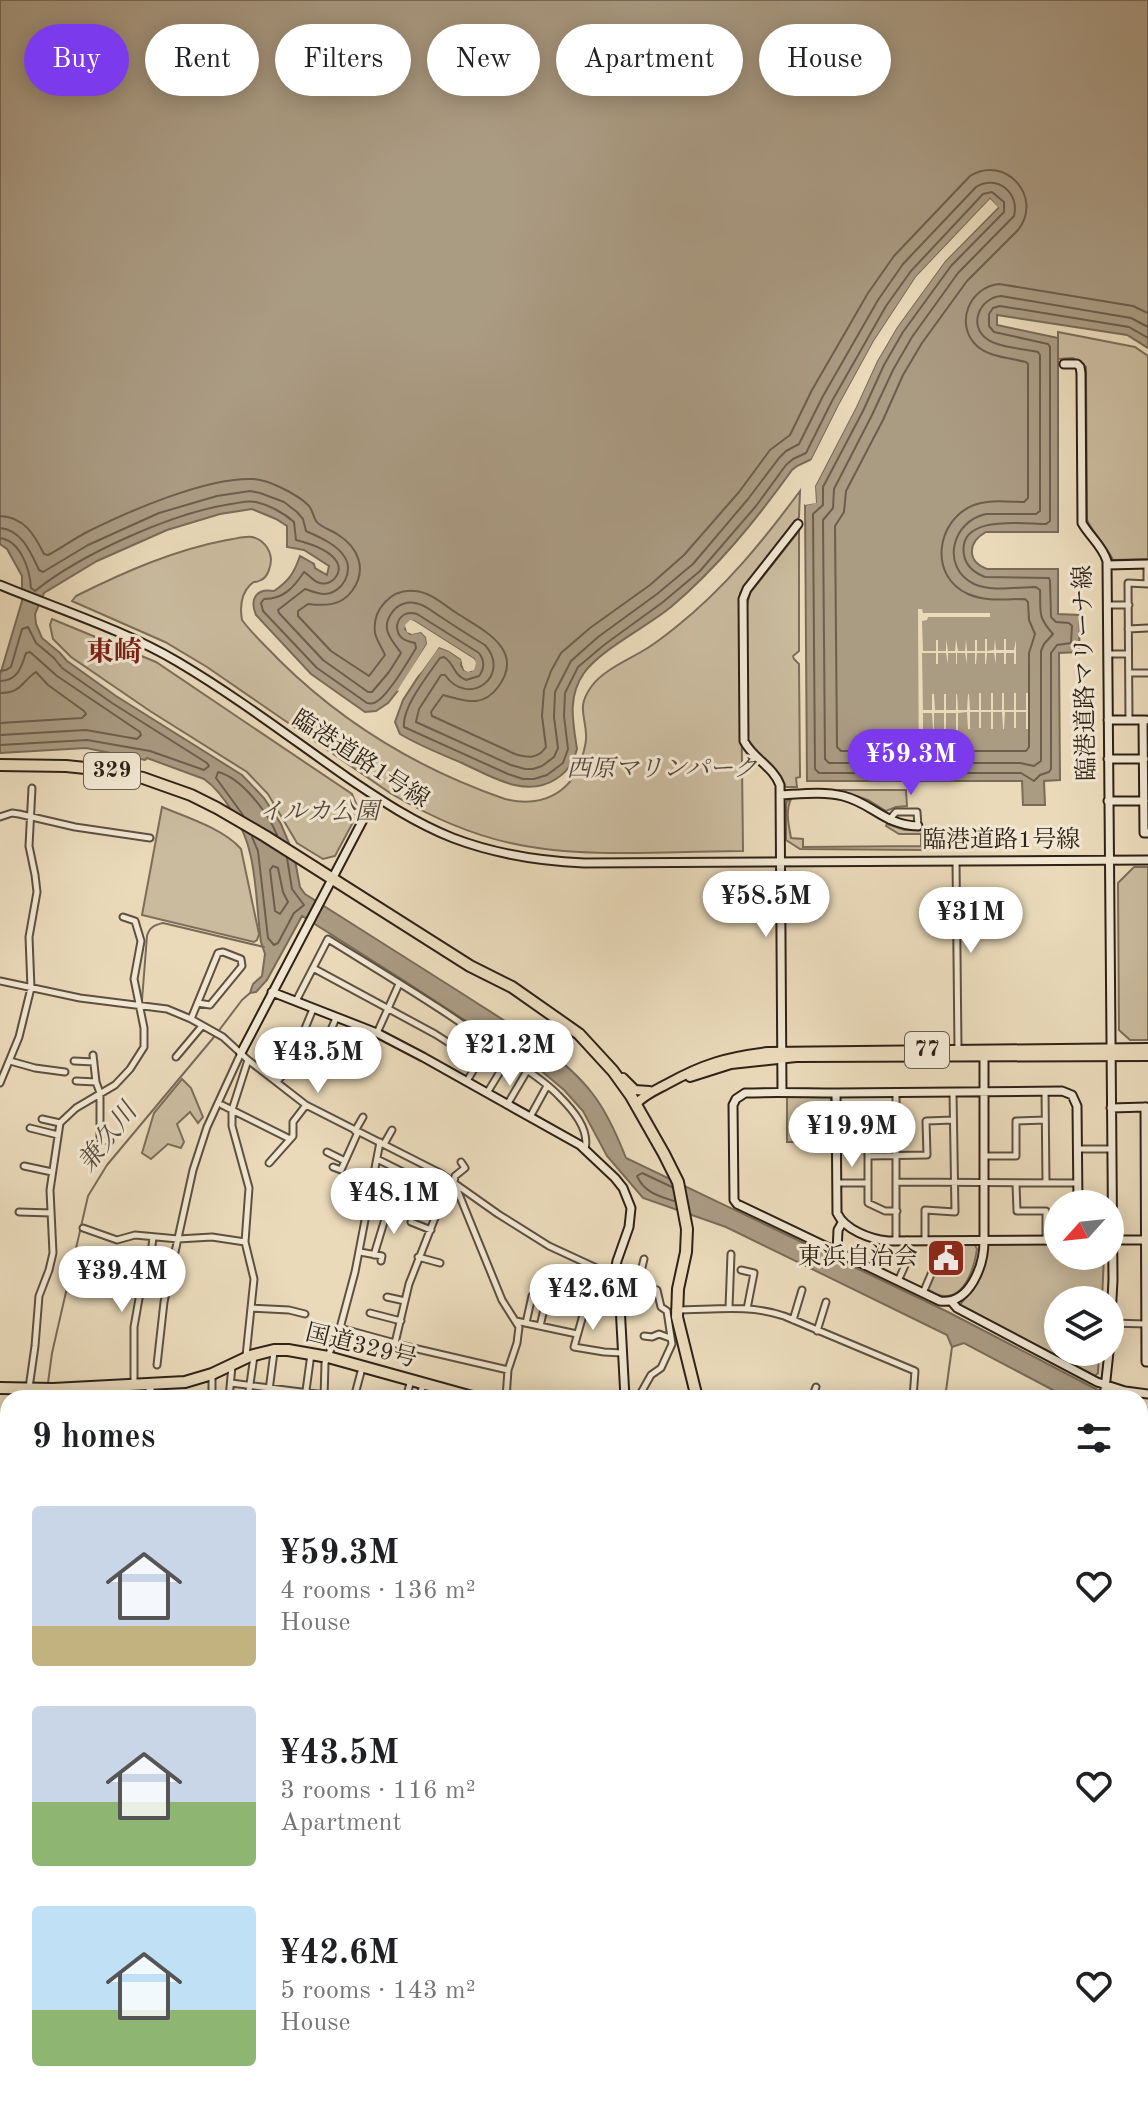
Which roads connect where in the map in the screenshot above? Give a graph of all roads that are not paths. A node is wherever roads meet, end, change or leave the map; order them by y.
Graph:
1 (1064, 364) dead end
2 (798, 524) dead end
3 (1148, 564) edge
4 (1107, 565) junction
5 (1148, 584) edge
6 (0, 585) edge
7 (1107, 605) junction
8 (1129, 605) junction
9 (1148, 628) edge
10 (1128, 629) junction
11 (1108, 654) junction
12 (1128, 654) junction
13 (1129, 673) junction
14 (1148, 673) edge
15 (1108, 720) junction
16 (1129, 720) junction
17 (1146, 720) edge
18 (1108, 759) junction
19 (1144, 759) junction
20 (0, 765) edge
21 (1146, 778) edge
22 (32, 788) dead end
23 (780, 795) junction
24 (375, 797) junction
25 (1108, 801) junction
26 (1144, 801) junction
27 (31, 816) junction
28 (0, 817) edge
29 (889, 820) junction
30 (918, 826) joint
31 (1148, 833) edge
32 (150, 838) dead end
33 (1110, 860) junction
34 (1148, 860) edge
35 (956, 861) junction
36 (781, 862) junction
37 (332, 878) junction
38 (123, 917) dead end
39 (313, 968) junction
40 (0, 981) edge
41 (399, 984) junction
42 (31, 988) junction
43 (272, 992) junction
44 (296, 1001) junction
45 (198, 1003) junction
46 (139, 1006) junction
47 (313, 1009) junction
48 (389, 1009) junction
49 (336, 1018) junction
50 (191, 1019) junction
51 (202, 1026) junction
52 (377, 1033) junction
53 (490, 1042) junction
54 (1148, 1048) edge
55 (958, 1049) junction
56 (241, 1053) junction
57 (1111, 1053) junction
58 (782, 1054) junction
59 (1148, 1056) edge
60 (176, 1057) dead end
61 (509, 1057) junction
62 (984, 1057) junction
63 (248, 1060) junction
64 (315, 1060) dead end
65 (10, 1061) junction
66 (74, 1061) dead end
67 (479, 1062) junction
68 (527, 1071) junction
69 (613, 1071) junction
70 (65, 1072) dead end
71 (76, 1081) dead end
72 (467, 1081) junction
73 (96, 1082) junction
74 (277, 1082) junction
75 (0, 1083) edge
76 (547, 1086) junction
77 (662, 1087) junction
78 (1045, 1091) junction
79 (782, 1092) junction
80 (896, 1092) junction
81 (953, 1092) junction
82 (984, 1092) junction
83 (100, 1093) junction
84 (487, 1093) junction
85 (836, 1093) junction
86 (636, 1104) junction
87 (222, 1105) dead end
88 (306, 1105) junction
89 (507, 1105) junction
90 (1146, 1107) edge
91 (1111, 1108) junction
92 (232, 1110) junction
93 (363, 1117) dead end
94 (530, 1117) junction
95 (42, 1119) dead end
96 (953, 1120) junction
97 (1045, 1120) junction
98 (837, 1121) junction
99 (60, 1123) junction
100 (30, 1128) dead end
101 (392, 1130) dead end
102 (357, 1131) junction
103 (58, 1135) junction
104 (290, 1139) junction
105 (110, 1141) dead end
106 (382, 1143) junction
107 (585, 1149) junction
108 (1078, 1149) junction
109 (1112, 1149) junction
110 (327, 1152) dead end
111 (868, 1156) junction
112 (897, 1156) junction
113 (984, 1156) junction
114 (377, 1159) junction
115 (345, 1161) junction
116 (461, 1162) dead end
117 (269, 1163) dead end
118 (24, 1166) dead end
119 (333, 1167) dead end
120 (52, 1172) junction
121 (403, 1172) dead end
122 (454, 1182) junction
123 (897, 1182) junction
124 (837, 1183) junction
125 (868, 1183) junction
126 (954, 1183) junction
127 (1046, 1183) junction
128 (1078, 1183) junction
129 (984, 1184) junction
130 (1016, 1184) junction
131 (1078, 1190) edge
132 (1112, 1190) edge
133 (440, 1205) dead end
134 (388, 1209) dead end
135 (897, 1211) junction
136 (1044, 1211) edge
137 (19, 1212) dead end
138 (51, 1213) junction
139 (411, 1222) dead end
140 (842, 1223) junction
141 (83, 1228) dead end
142 (431, 1230) junction
143 (153, 1237) junction
144 (178, 1239) junction
145 (907, 1240) junction
146 (930, 1240) junction
147 (1124, 1240) edge
148 (1147, 1240) edge
149 (896, 1241) junction
150 (984, 1241) junction
151 (1044, 1241) edge
152 (245, 1242) junction
153 (360, 1252) junction
154 (837, 1252) junction
155 (731, 1254) dead end
156 (374, 1255) junction
157 (418, 1257) junction
158 (644, 1259) dead end
159 (381, 1261) dead end
160 (440, 1263) dead end
161 (741, 1270) dead end
162 (616, 1277) junction
163 (898, 1281) junction
164 (638, 1284) junction
165 (147, 1290) junction
166 (802, 1290) dead end
167 (166, 1293) junction
168 (923, 1293) junction
169 (532, 1296) dead end
170 (387, 1297) dead end
171 (405, 1301) junction
172 (546, 1301) dead end
173 (951, 1301) junction
174 (826, 1302) dead end
175 (251, 1308) junction
176 (729, 1308) junction
177 (747, 1309) junction
178 (672, 1310) junction
179 (370, 1313) dead end
180 (305, 1314) dead end
181 (584, 1314) dead end
182 (515, 1320) junction
183 (793, 1320) junction
184 (401, 1321) junction
185 (526, 1323) junction
186 (1124, 1323) edge
187 (1146, 1324) edge
188 (540, 1326) junction
189 (340, 1328) junction
190 (817, 1331) junction
191 (577, 1334) junction
192 (644, 1336) dead end
193 (671, 1338) junction
194 (395, 1343) junction
195 (274, 1350) junction
196 (311, 1353) junction
197 (622, 1353) junction
198 (250, 1357) junction
199 (328, 1357) junction
200 (1148, 1362) edge
201 (157, 1365) dead end
202 (232, 1365) junction
203 (1108, 1366) edge
204 (363, 1367) junction
205 (508, 1370) junction
206 (212, 1374) junction
207 (411, 1380) junction
208 (231, 1383) junction
209 (423, 1384) junction
210 (150, 1385) junction
211 (250, 1385) junction
212 (134, 1386) junction
213 (816, 1387) dead end
214 (269, 1388) junction
215 (24, 1390) edge
216 (102, 1390) edge
217 (150, 1390) edge
218 (212, 1390) edge
219 (230, 1390) edge
220 (249, 1390) edge
221 (280, 1390) edge
222 (307, 1390) edge
223 (324, 1390) edge
224 (354, 1390) edge
225 (408, 1390) edge
226 (421, 1390) edge
227 (445, 1390) edge
228 (507, 1390) edge
229 (624, 1390) edge
230 (643, 1390) edge
231 (695, 1390) edge
232 (815, 1390) edge
233 (914, 1390) edge
234 (1101, 1390) edge
235 (1105, 1390) edge

1 - 4 street, 臨港道路マリーナ線
2 - 23 street
3 - 4 street
3 - 5 street
4 - 7 street, 臨港道路マリーナ線
5 - 8 street
6 - 24 street, 臨港道路1号線
7 - 8 street
7 - 11 street, 臨港道路マリーナ線
8 - 10 street
9 - 10 street
10 - 12 street
11 - 12 street
11 - 15 street, 臨港道路マリーナ線
12 - 13 street
13 - 14 street
13 - 16 street
15 - 16 street
15 - 18 street, 臨港道路マリーナ線
16 - 17 street
17 - 19 street
18 - 19 street
18 - 25 street, 臨港道路マリーナ線
19 - 21 street
20 - 37 highway, 329
21 - 26 street
22 - 27 street
23 - 29 street
23 - 36 street
24 - 36 street, 臨港道路1号線
24 - 37 street
25 - 26 street
25 - 33 street, 臨港道路マリーナ線
26 - 31 street
27 - 28 street
27 - 32 street
27 - 42 street
29 - 30 street
29 - 30 street
33 - 34 street
33 - 35 street, 臨港道路1号線
33 - 57 street, 臨港道路1号線
35 - 36 street, 臨港道路1号線
35 - 55 street
36 - 58 street
37 - 43 street
37 - 69 highway, 329
38 - 46 street
39 - 41 street
39 - 44 street
39 - 48 street
40 - 42 street
41 - 48 street
41 - 53 street
42 - 46 street
42 - 65 street
43 - 44 street
43 - 56 street
44 - 47 street
45 - 45 street
45 - 50 street
46 - 50 street
46 - 83 street
47 - 49 street
47 - 74 street
48 - 52 street
48 - 67 street
49 - 52 street
49 - 64 street
50 - 51 street
51 - 56 street
51 - 60 street
52 - 72 street
53 - 61 street
53 - 67 street
54 - 57 main road, 77
55 - 57 main road, 77
55 - 58 main road, 77
56 - 63 street
56 - 144 street
57 - 59 main road, 77
57 - 62 main road, 77
57 - 91 street, 臨港道路1号線
58 - 62 main road, 77
58 - 77 main road, 77
58 - 79 street
58 - 86 main road, 77
61 - 68 street
61 - 84 street
62 - 82 street
63 - 74 street
63 - 92 street
65 - 70 street
65 - 75 street
66 - 73 street
67 - 72 street
68 - 76 street
68 - 89 street
69 - 77 main road
69 - 86 highway, 329
71 - 73 street
72 - 84 street
73 - 83 street
74 - 88 street
76 - 94 street
76 - 107 street
77 - 86 main road, 77
78 - 82 street
78 - 97 street
78 - 108 street
79 - 85 street
79 - 154 street
80 - 81 street
80 - 85 street
80 - 112 street
81 - 82 street
81 - 96 street
82 - 113 street
83 - 99 street
83 - 105 street
84 - 89 street
85 - 98 street
86 - 178 highway, 329
87 - 92 street
88 - 102 street
88 - 104 street
89 - 94 street
90 - 91 street
90 - 148 street
91 - 109 street, 臨港道路1号線
92 - 104 street
92 - 152 street
93 - 102 street
94 - 107 street
95 - 99 street
96 - 112 street
96 - 126 street
97 - 113 street
97 - 127 street
98 - 111 street
98 - 124 street
99 - 103 street
100 - 103 street
101 - 106 street
102 - 106 street
102 - 115 street
103 - 120 street
104 - 117 street
106 - 114 street
106 - 122 street
107 - 162 street
108 - 109 street
108 - 128 street
109 - 132 street, 臨港道路1号線
110 - 115 street
111 - 112 street
111 - 125 street
112 - 123 street
113 - 129 street
114 - 121 street
114 - 153 street
115 - 119 street
116 - 122 street
118 - 120 street
120 - 138 street
122 - 162 street
122 - 182 street
123 - 126 street
123 - 135 street
124 - 125 street
124 - 140 street
125 - 135 street
126 - 129 street
126 - 146 street
127 - 128 street
127 - 130 street
128 - 131 street
129 - 130 street
129 - 150 street
130 - 136 street
133 - 142 street
134 - 156 street
135 - 149 street
137 - 138 street
138 - 215 street
139 - 142 street
140 - 149 street
140 - 154 street
141 - 143 street
142 - 157 street
143 - 144 street
143 - 165 street
144 - 152 street
144 - 167 street
145 - 146 street
145 - 149 street
145 - 163 street
146 - 150 street
146 - 168 street
147 - 148 street
148 - 187 street
150 - 151 street
150 - 173 street
152 - 175 street
153 - 156 street
153 - 189 street
154 - 163 street
155 - 176 street
156 - 159 street
157 - 160 street
157 - 171 street
158 - 164 street
161 - 177 street
162 - 164 street
162 - 197 street
163 - 168 street
164 - 178 street
165 - 167 street
165 - 212 street
166 - 183 street
167 - 201 street
168 - 173 street
169 - 185 street
170 - 171 street
171 - 184 street
172 - 188 street
173 - 234 street
174 - 190 street
175 - 180 street
175 - 198 street
176 - 177 street
176 - 178 street
177 - 183 street
178 - 193 street
178 - 231 highway, 329
179 - 184 street
181 - 191 street
182 - 185 street
182 - 205 street
183 - 190 street
184 - 194 street
185 - 188 street
186 - 187 street
187 - 200 street
188 - 191 street
189 - 194 street
189 - 199 street
190 - 233 street
191 - 197 street
192 - 193 street
193 - 230 street
194 - 205 street
195 - 196 highway, 国道329号
195 - 198 highway, 国道329号
195 - 214 street
196 - 199 highway, 国道329号
196 - 222 street
197 - 229 street
198 - 202 highway, 国道329号
198 - 211 street
199 - 204 highway, 国道329号
199 - 223 street
202 - 206 highway, 国道329号
202 - 208 street
203 - 235 street
204 - 207 highway, 国道329号
204 - 224 street
205 - 228 street
206 - 210 highway, 国道329号
206 - 218 street
207 - 209 highway, 国道329号
207 - 225 street
208 - 211 street
208 - 219 street
209 - 226 street
209 - 227 highway, 国道329号
210 - 212 highway, 国道329号
210 - 217 street
211 - 214 street
211 - 220 street
212 - 216 highway, 国道329号
213 - 232 street
214 - 221 street

